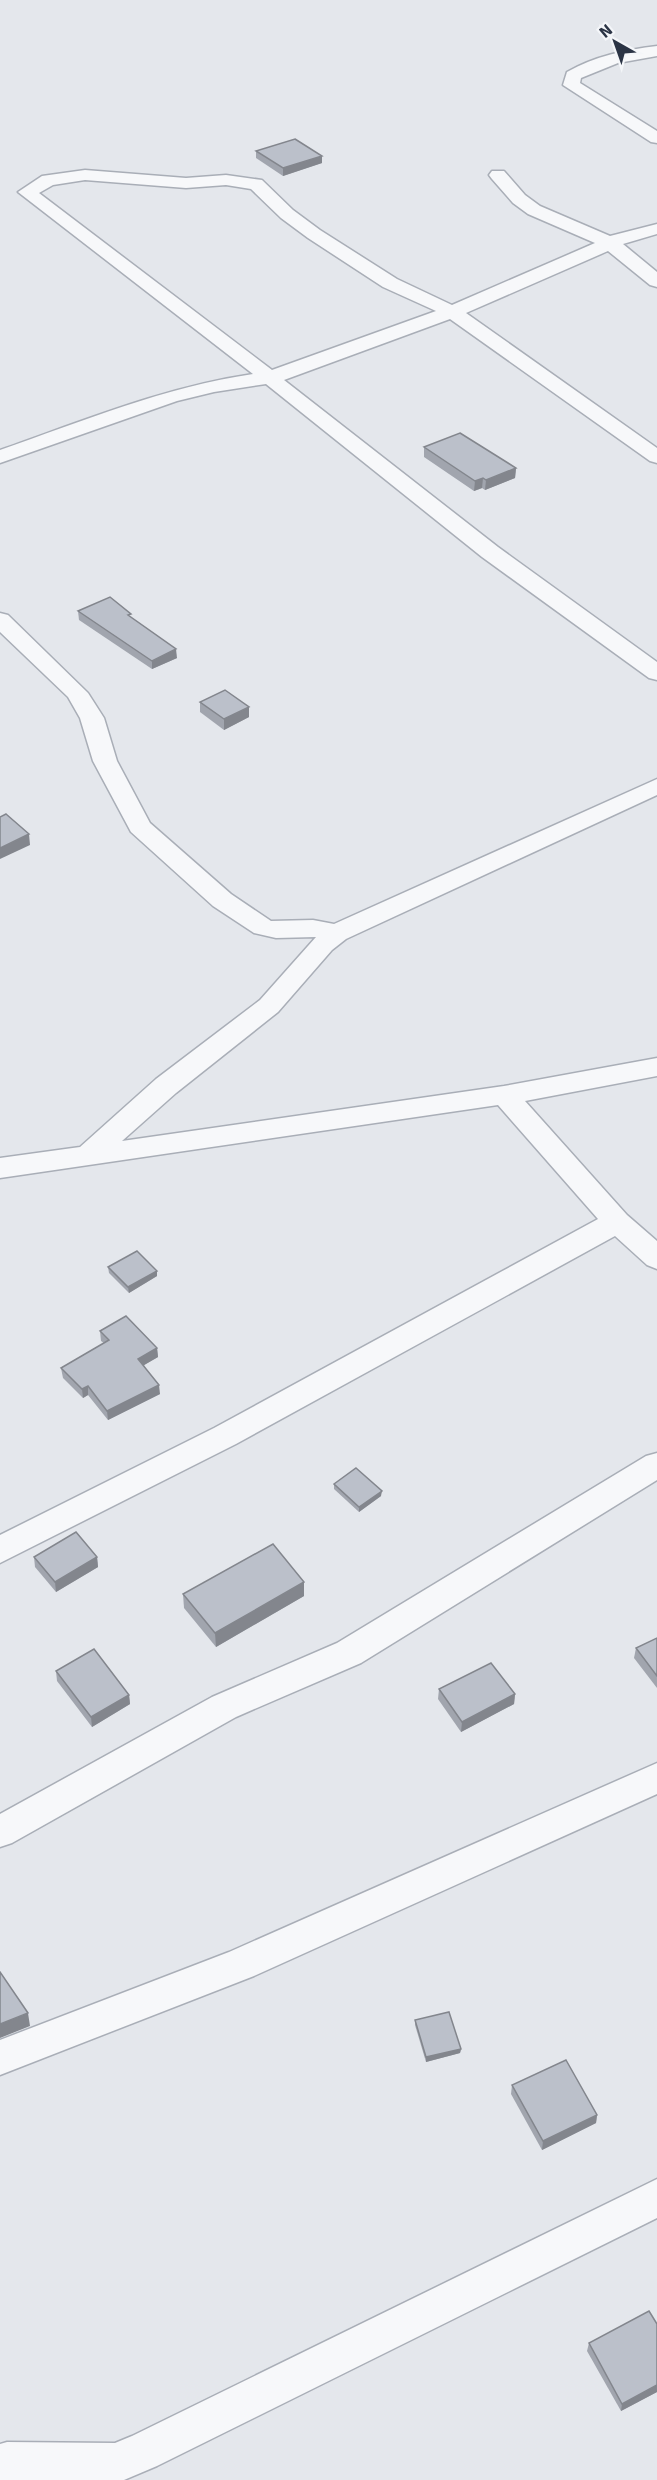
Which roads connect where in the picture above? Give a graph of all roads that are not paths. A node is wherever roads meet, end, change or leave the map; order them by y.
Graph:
1 (657, 51) edge
2 (657, 138) edge
3 (498, 175) dead end
4 (657, 229) edge
5 (610, 243) junction
6 (657, 281) edge
7 (452, 312) junction
8 (270, 378) junction
9 (0, 456) edge
10 (657, 457) edge
11 (0, 620) edge
12 (657, 673) edge
13 (657, 786) edge
14 (337, 933) junction
15 (657, 1067) edge
16 (504, 1095) junction
17 (88, 1155) junction
18 (0, 1168) edge
19 (617, 1222) junction
20 (657, 1258) edge
21 (657, 1465) edge
22 (0, 1551) edge
23 (657, 1778) edge
24 (0, 1832) edge
25 (0, 2058) edge
26 (657, 2198) edge
27 (8, 2464) edge

1 - 2 street
3 - 5 street
4 - 5 street
5 - 6 street
5 - 7 street
7 - 8 street
7 - 8 street
7 - 10 street
8 - 9 street
8 - 12 street
11 - 14 street
13 - 14 street
14 - 17 street
15 - 16 street
16 - 17 street
16 - 19 street
17 - 18 street
19 - 20 street
19 - 22 street
21 - 24 street
23 - 25 street
26 - 27 street

